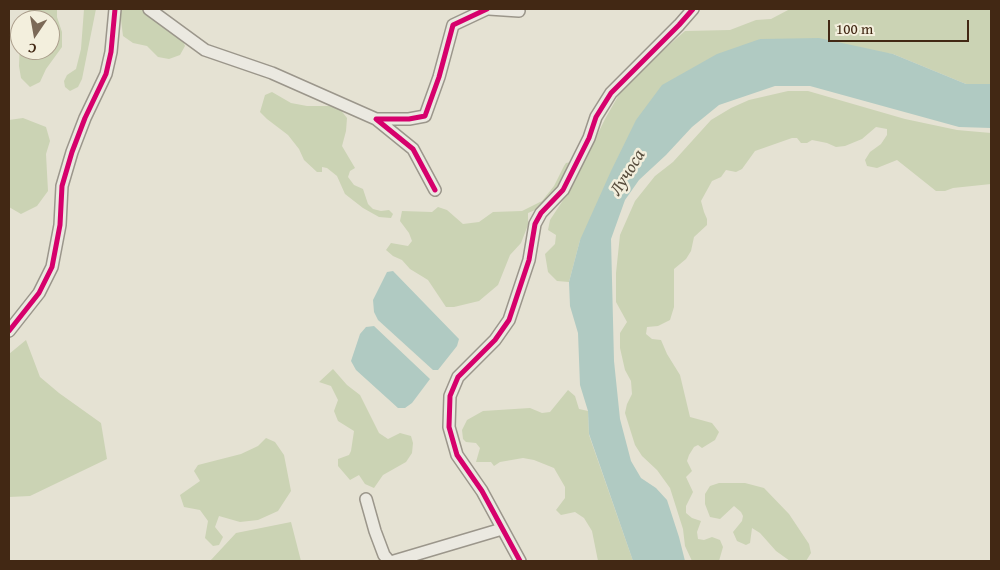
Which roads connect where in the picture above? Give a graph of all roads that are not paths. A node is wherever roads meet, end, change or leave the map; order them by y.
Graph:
1 (115, 9) edge
2 (149, 9) edge
3 (488, 9) edge
4 (693, 9) edge
5 (518, 11) dead end
6 (376, 119) junction
7 (435, 190) dead end
8 (9, 331) edge
9 (366, 499) dead end
10 (502, 529) junction
11 (389, 561) edge
12 (394, 561) edge
13 (520, 561) edge

1 - 8 street
2 - 6 street
3 - 5 street
3 - 6 street
4 - 10 street
6 - 7 street
9 - 11 street
10 - 12 street
10 - 13 street

